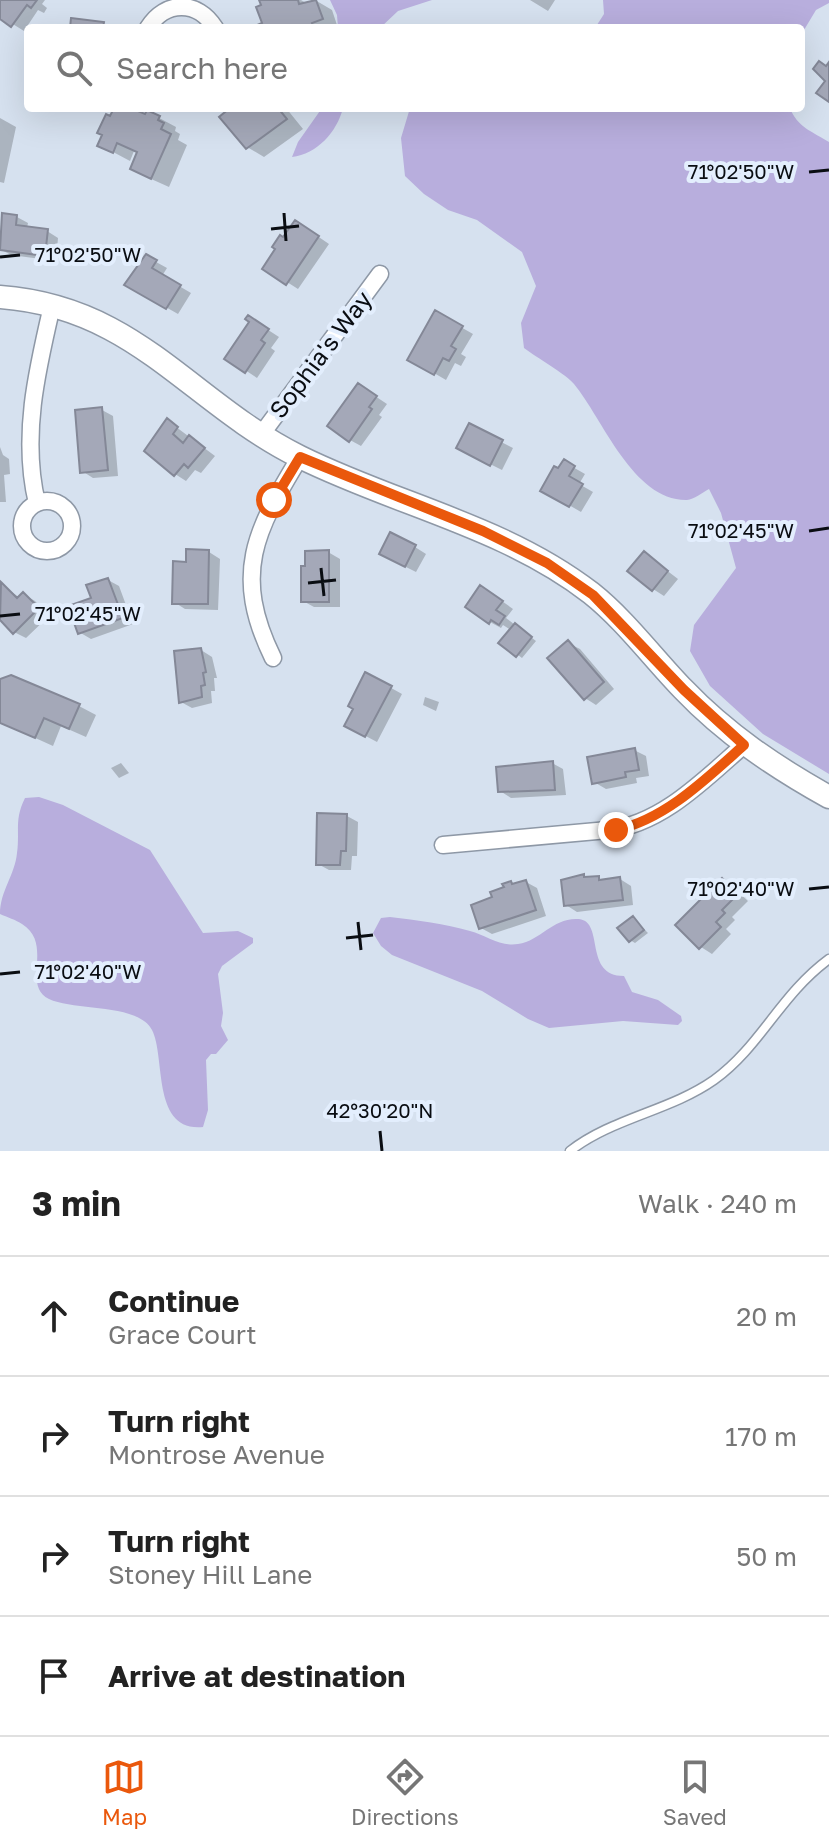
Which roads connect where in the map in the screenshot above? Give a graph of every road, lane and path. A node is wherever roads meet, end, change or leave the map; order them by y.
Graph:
1 (147, 0) edge
2 (153, 21) edge
3 (213, 24) edge
4 (380, 274) dead end
5 (0, 297) edge
6 (52, 306) junction
7 (261, 435) junction
8 (300, 457) junction
9 (37, 503) dead end
10 (273, 658) dead end
11 (744, 745) junction
12 (829, 797) edge
13 (443, 845) dead end
14 (829, 959) edge
15 (570, 1151) edge

1 - 2 street
2 - 3 street
4 - 7 street, Sophia's Way
5 - 6 main road
6 - 7 main road
6 - 9 street
7 - 8 main road
8 - 10 street
8 - 11 main road
11 - 12 main road
11 - 13 street
14 - 15 lane

